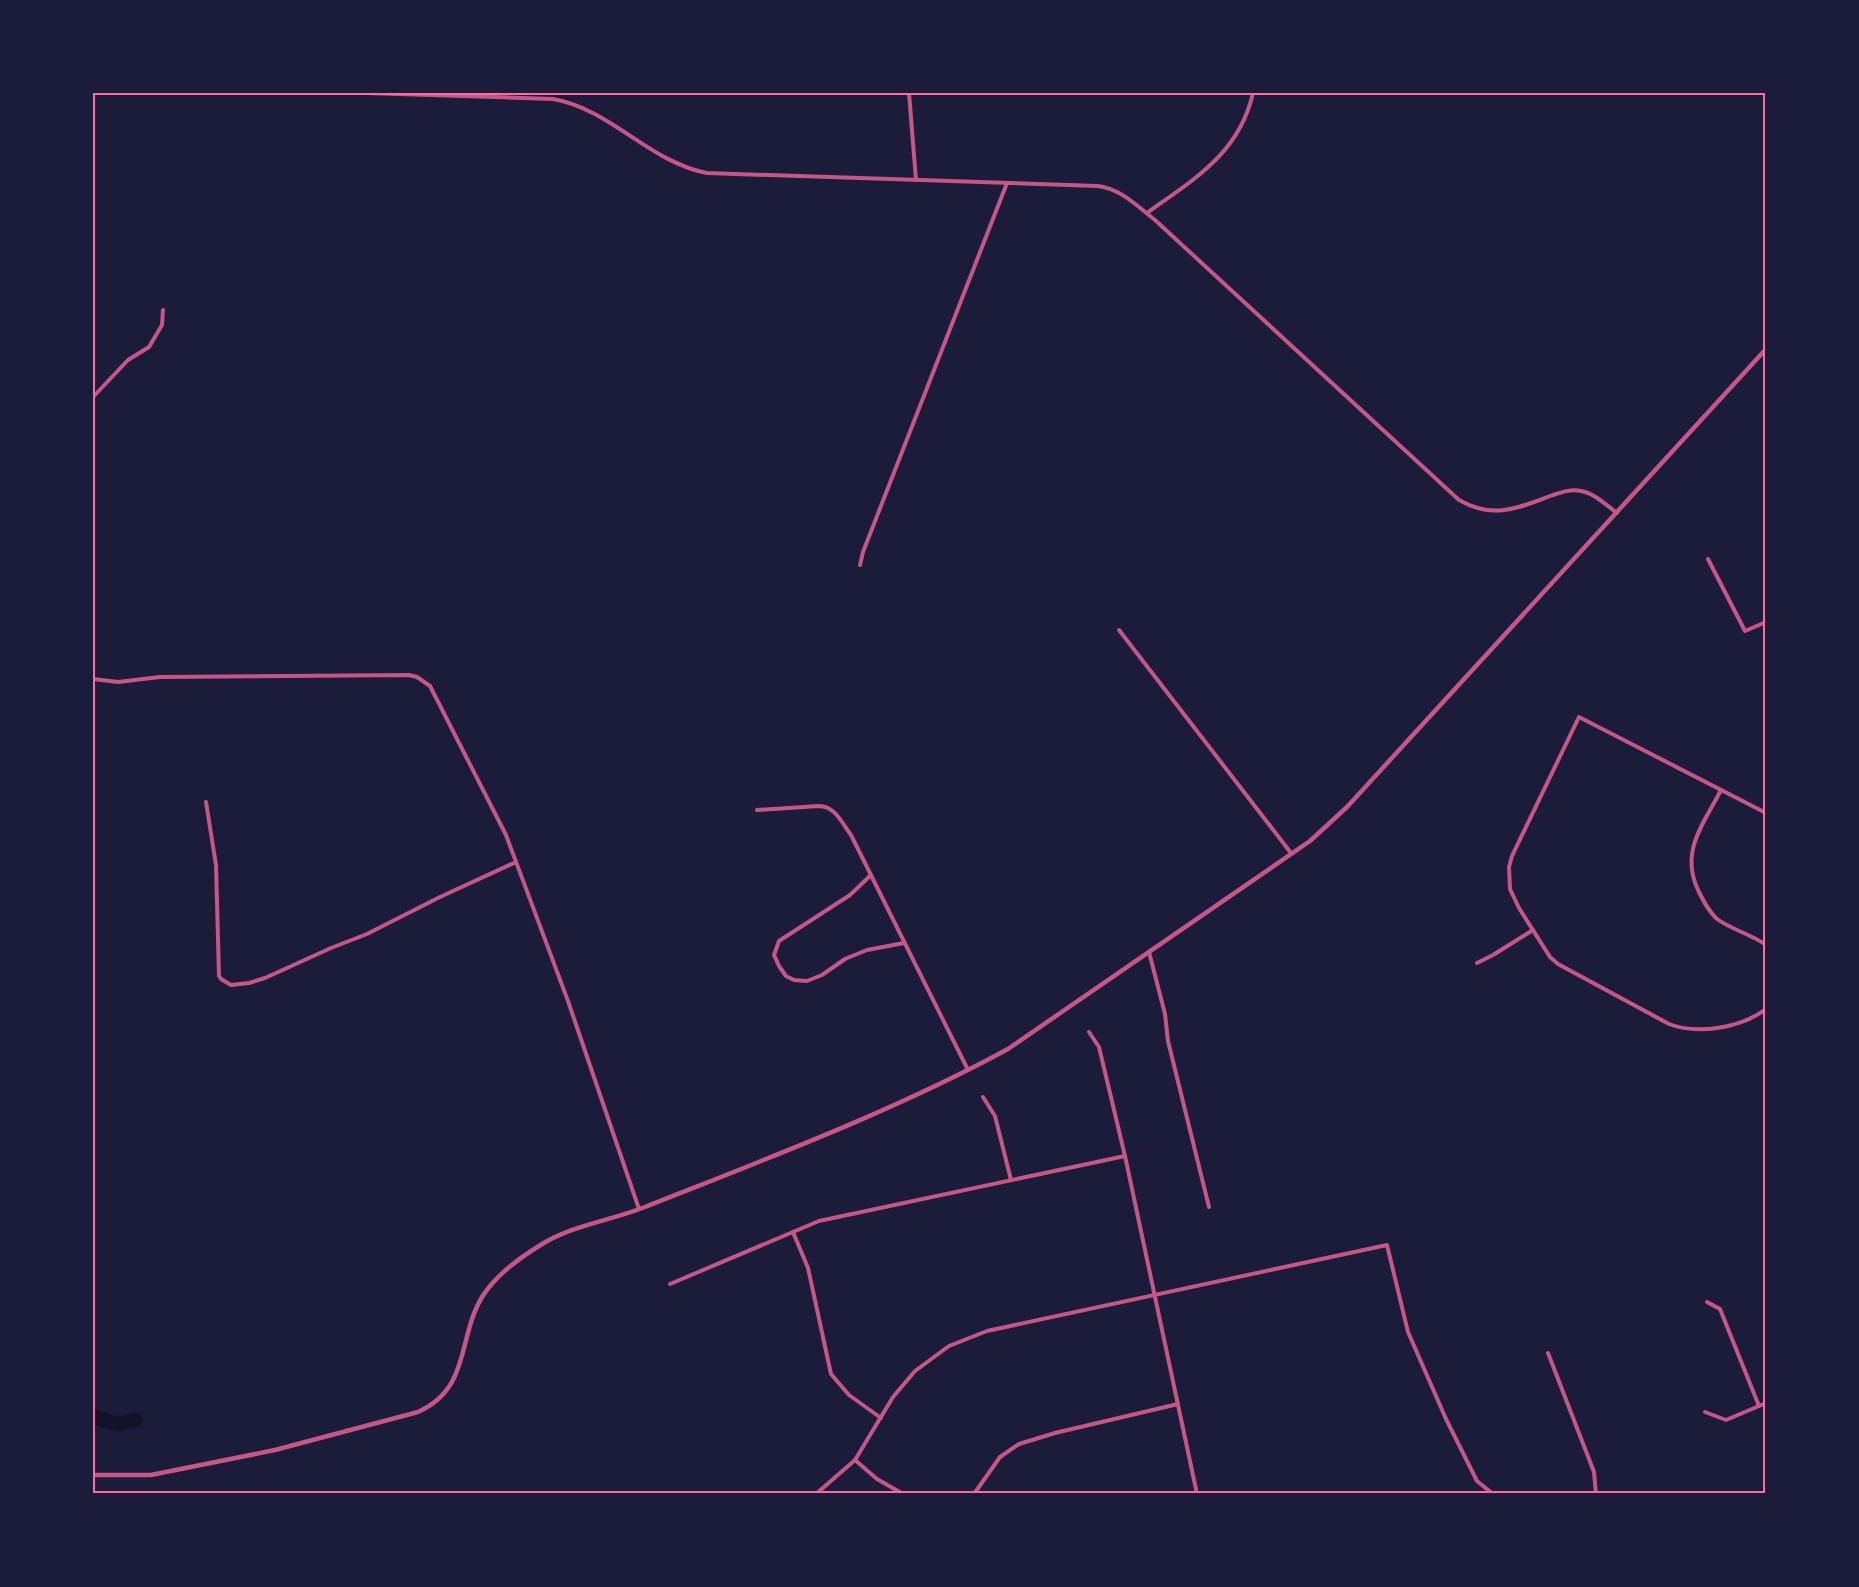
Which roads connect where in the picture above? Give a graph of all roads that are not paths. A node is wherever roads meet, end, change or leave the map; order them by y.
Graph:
1 (367, 93) edge
2 (909, 93) edge
3 (1253, 93) edge
4 (916, 180) junction
5 (1006, 183) junction
6 (1147, 213) junction
7 (163, 310) dead end
8 (1766, 349) edge
9 (93, 397) edge
10 (1617, 513) junction
11 (1708, 559) dead end
12 (860, 565) dead end
13 (1766, 622) edge
14 (1119, 630) dead end
15 (93, 679) edge
16 (1721, 790) junction
17 (206, 802) dead end
18 (757, 810) dead end
19 (1766, 813) edge
20 (1291, 853) junction
21 (516, 862) junction
22 (871, 875) junction
23 (1533, 930) junction
24 (904, 943) junction
25 (1766, 945) edge
26 (1149, 952) junction
27 (1477, 963) dead end
28 (1766, 1009) edge
29 (1089, 1032) dead end
30 (968, 1070) junction
31 (983, 1096) dead end
32 (1125, 1156) junction
33 (1011, 1180) junction
34 (1209, 1208) dead end
35 (639, 1209) junction
36 (793, 1232) junction
37 (670, 1284) dead end
38 (1155, 1295) junction
39 (1707, 1302) dead end
40 (1548, 1353) dead end
41 (1766, 1403) edge
42 (1178, 1404) junction
43 (1759, 1406) junction
44 (1705, 1412) dead end
45 (881, 1418) junction
46 (855, 1460) junction
47 (93, 1475) edge
48 (816, 1494) edge
49 (903, 1494) edge
50 (974, 1494) edge
51 (1197, 1494) edge
52 (1493, 1494) edge
53 (1596, 1494) edge

1 - 4 street
2 - 4 street
3 - 6 street
4 - 5 street
5 - 6 street
5 - 12 street
6 - 10 street
7 - 9 street
8 - 10 street
10 - 20 street
11 - 13 street
14 - 20 street
15 - 21 street
16 - 19 street
16 - 23 street
16 - 25 street
17 - 21 street
18 - 22 street
20 - 26 street
21 - 35 street
22 - 24 street
22 - 24 street
23 - 27 street
23 - 28 street
24 - 30 street
26 - 30 street
26 - 34 street
29 - 32 street
30 - 35 street
31 - 33 street
32 - 33 street
32 - 38 street
33 - 36 street
35 - 47 street
36 - 37 street
36 - 45 street
38 - 42 street
38 - 45 street
38 - 52 street
39 - 43 street
40 - 53 street
41 - 43 street
42 - 50 street
42 - 51 street
43 - 44 street
45 - 46 street
46 - 48 street
46 - 49 street

